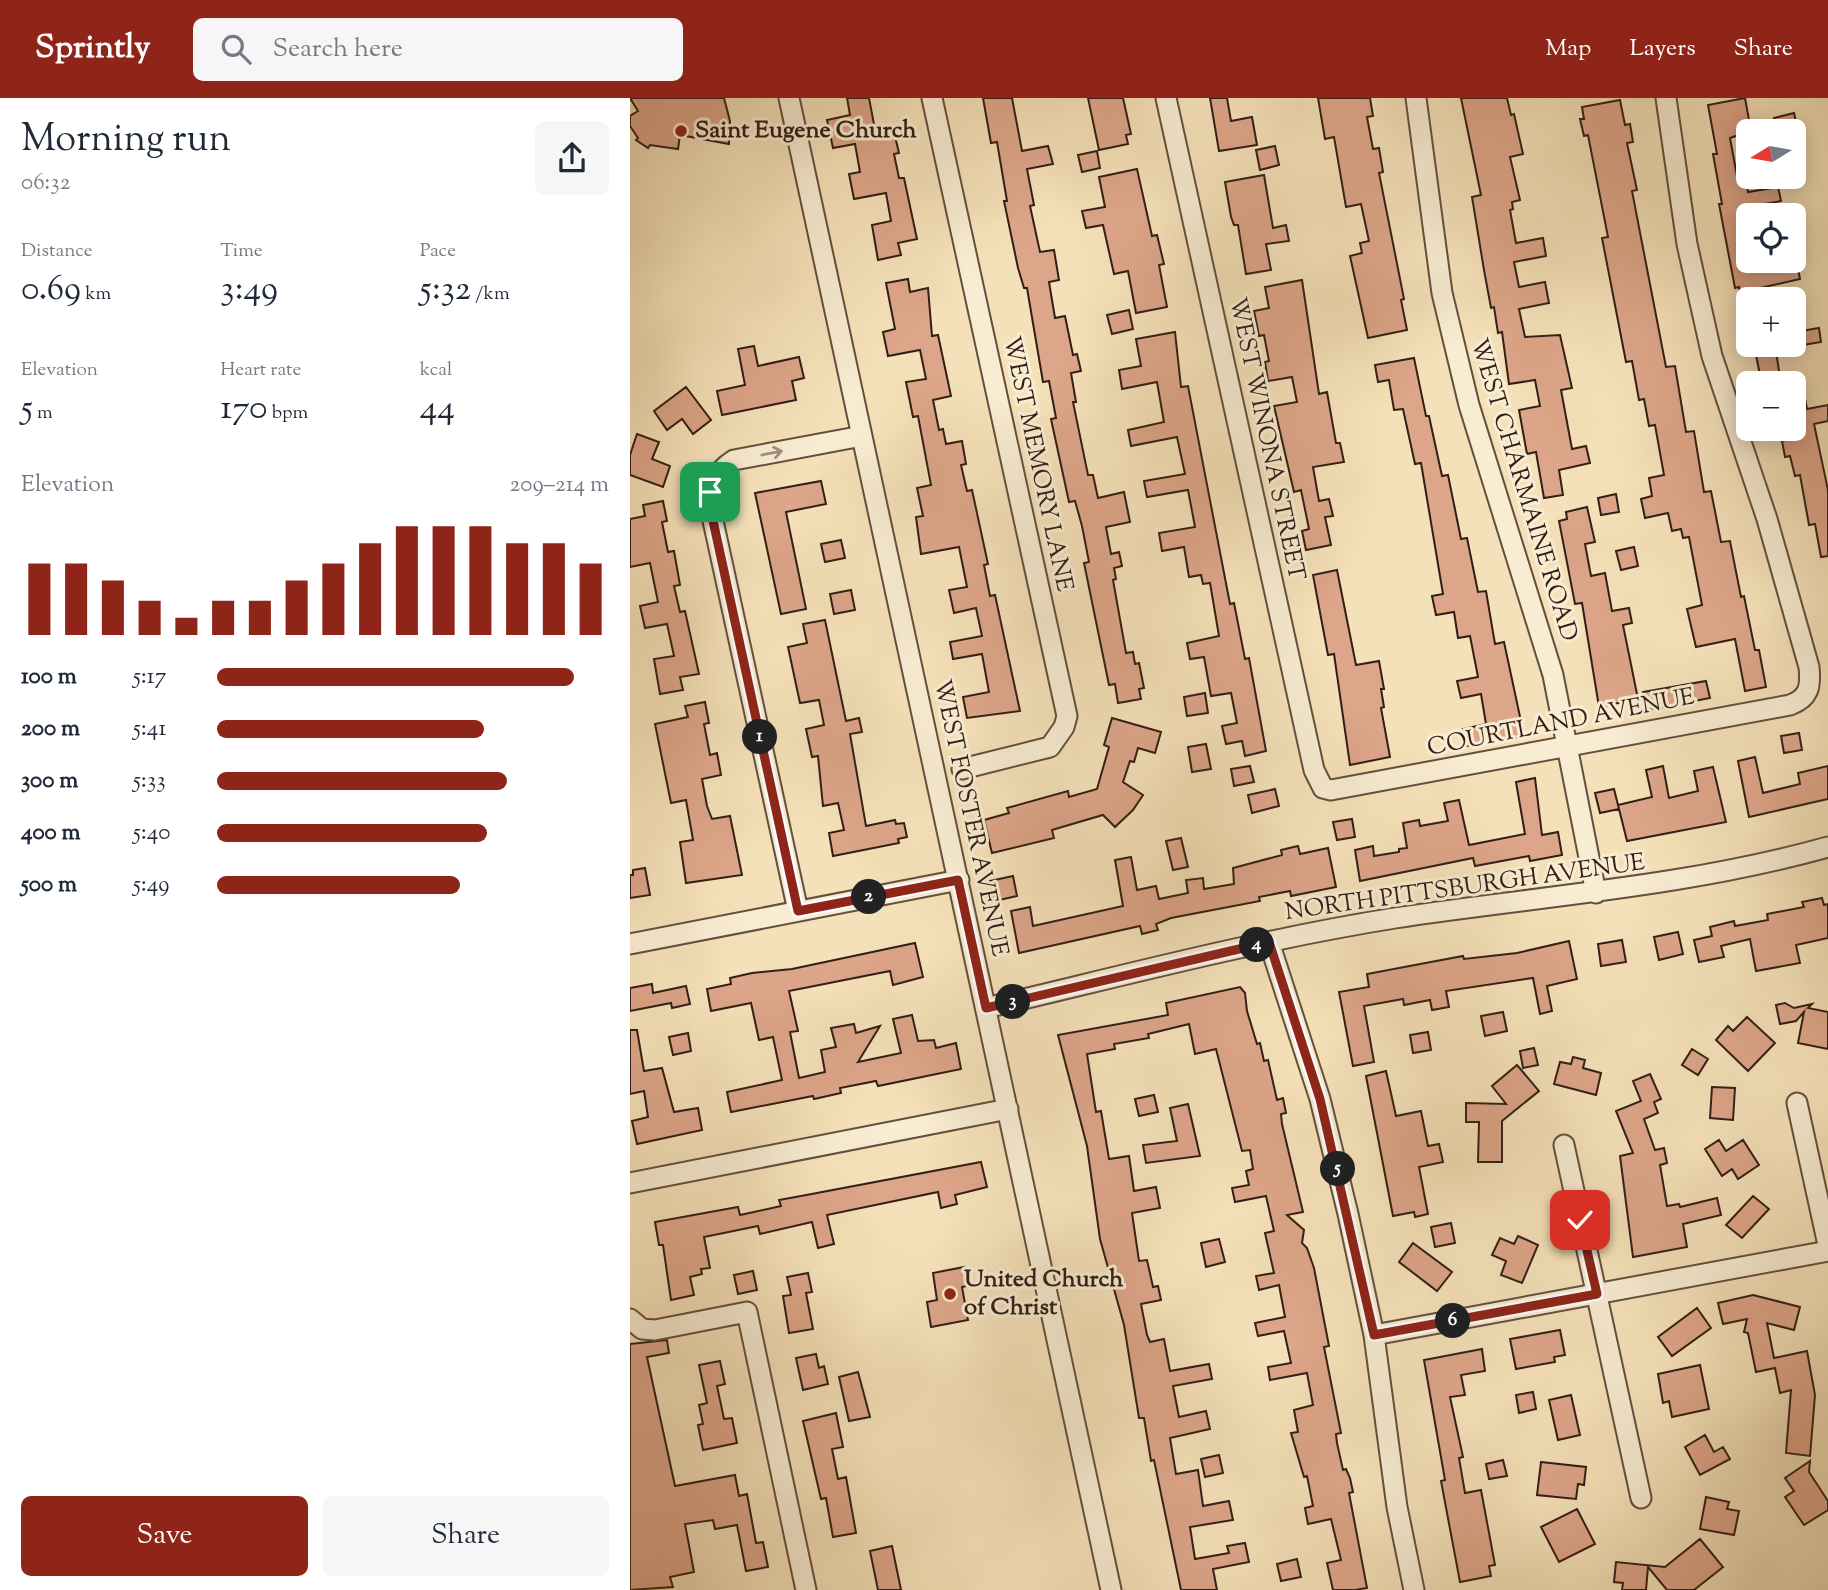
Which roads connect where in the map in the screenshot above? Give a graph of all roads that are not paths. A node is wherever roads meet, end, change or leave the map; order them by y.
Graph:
1 (789, 98) edge
2 (932, 98) edge
3 (1167, 98) edge
4 (1416, 98) edge
5 (1666, 98) edge
6 (862, 436) junction
7 (1569, 747) junction
8 (962, 769) dead end
9 (1323, 788) joint
10 (1828, 847) edge
11 (958, 880) junction
12 (1596, 893) junction
13 (798, 911) junction
14 (1269, 942) junction
15 (630, 944) edge
16 (986, 1008) junction
17 (1797, 1103) dead end
18 (1008, 1109) junction
19 (1564, 1145) dead end
20 (630, 1183) edge
21 (1828, 1245) edge
22 (1828, 1251) edge
23 (1597, 1294) junction
24 (633, 1323) edge
25 (1374, 1335) junction
26 (1641, 1498) dead end
27 (806, 1590) edge
28 (1111, 1590) edge
29 (1414, 1590) edge

1 - 6 street, WEST FOSTER AVENUE
2 - 8 street, WEST MEMORY LANE
3 - 9 street, WEST WINONA STREET
4 - 7 street, WEST CHARMAINE ROAD
5 - 7 street, COURTLAND AVENUE
6 - 11 street, WEST FOSTER AVENUE
13 -> 6 street
7 - 9 street, COURTLAND AVENUE
7 - 12 street, WEST CHARMAINE ROAD
10 - 12 street, NORTH PITTSBURGH AVENUE
11 - 13 street
11 - 16 street, WEST FOSTER AVENUE
12 - 14 street, NORTH PITTSBURGH AVENUE
13 - 15 street
14 - 16 street, NORTH PITTSBURGH AVENUE
14 - 25 street
16 - 18 street, WEST FOSTER AVENUE
17 - 21 street
18 - 20 street
18 - 28 street, WEST FOSTER AVENUE
19 - 23 street
22 - 23 street
23 - 25 street
23 - 26 street
24 - 27 street
25 - 29 street

